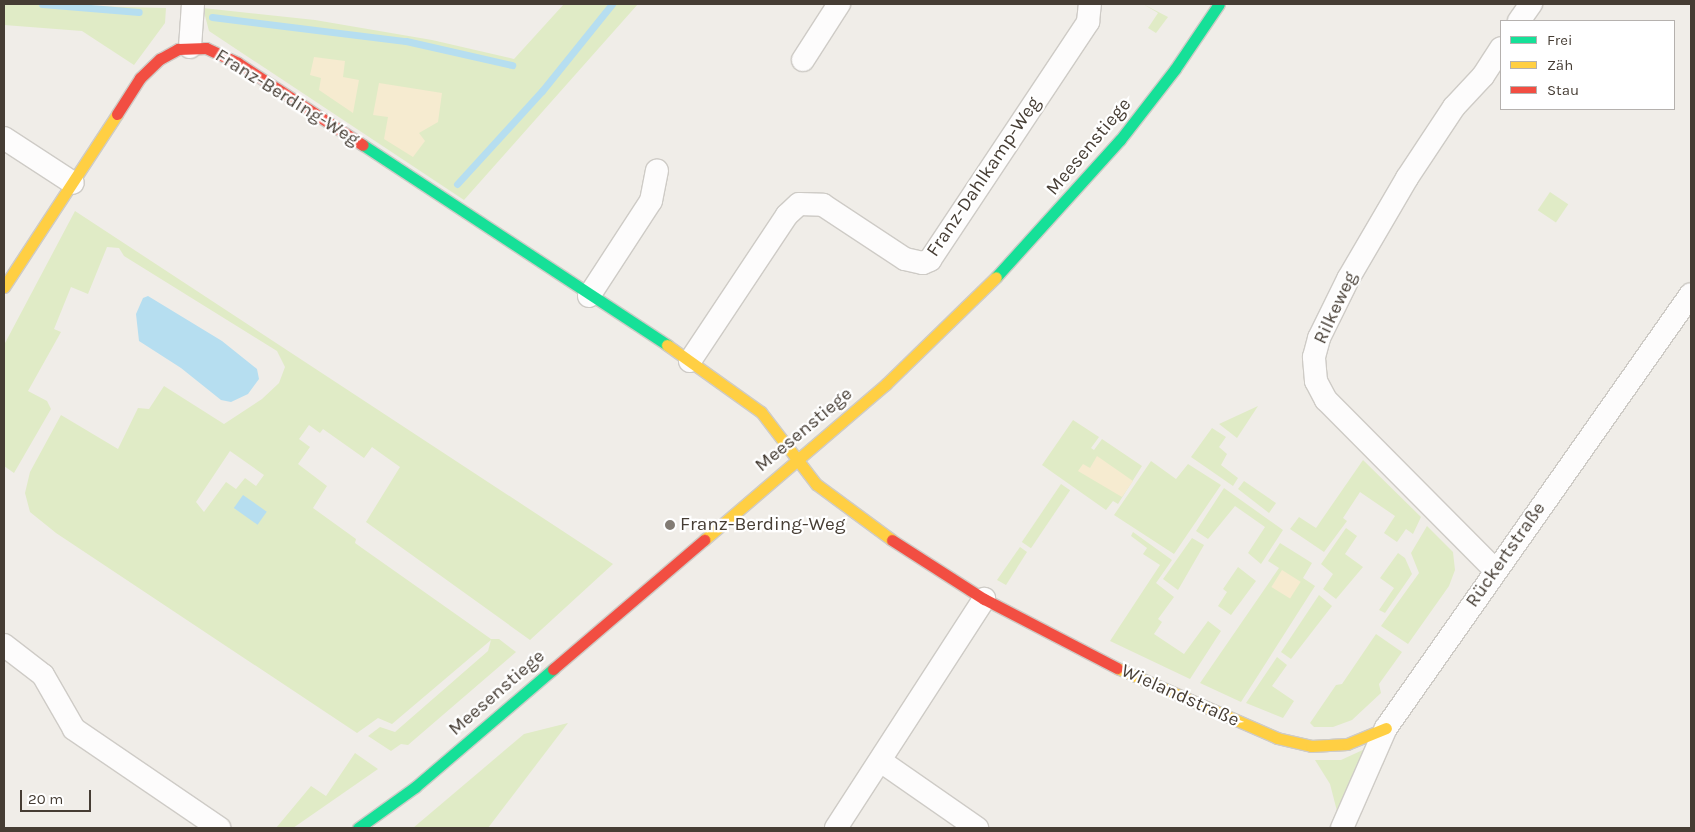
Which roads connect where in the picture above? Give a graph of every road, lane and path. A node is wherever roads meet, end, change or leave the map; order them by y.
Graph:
1 (193, 4) edge
2 (839, 4) edge
3 (1090, 4) edge
4 (1219, 4) edge
5 (1531, 4) edge
6 (1520, 20) edge
7 (190, 46) junction
8 (1500, 50) edge
9 (803, 60) dead end
10 (4, 138) edge
11 (657, 171) dead end
12 (73, 183) junction
13 (4, 287) edge
14 (1691, 294) edge
15 (590, 296) junction
16 (690, 361) junction
17 (797, 458) junction
18 (1495, 570) junction
19 (984, 600) junction
20 (4, 645) edge
21 (1386, 728) junction
22 (882, 762) junction
23 (219, 828) edge
24 (358, 828) edge
25 (836, 828) edge
26 (977, 828) edge
27 (1342, 828) edge

1 - 7 street
2 - 9 street
3 - 16 street, Franz-Dahlkamp-Weg
4 - 17 street, Meesenstiege
5 - 6 street
7 - 12 street, Franz-Berding-Weg
7 - 15 street, Franz-Berding-Weg
8 - 18 street, Rilkeweg
10 - 12 street
11 - 15 street
12 - 13 street, Franz-Berding-Weg
14 - 18 street, Rückertstraße
15 - 16 street, Franz-Berding-Weg
16 - 17 street, Franz-Berding-Weg
17 - 19 street, Wielandstraße
17 - 24 street, Meesenstiege
18 - 21 street, Rückertstraße
19 - 21 street, Wielandstraße
19 - 22 street
20 - 23 street
21 - 27 street, Rückertstraße
22 - 25 street
22 - 26 street

